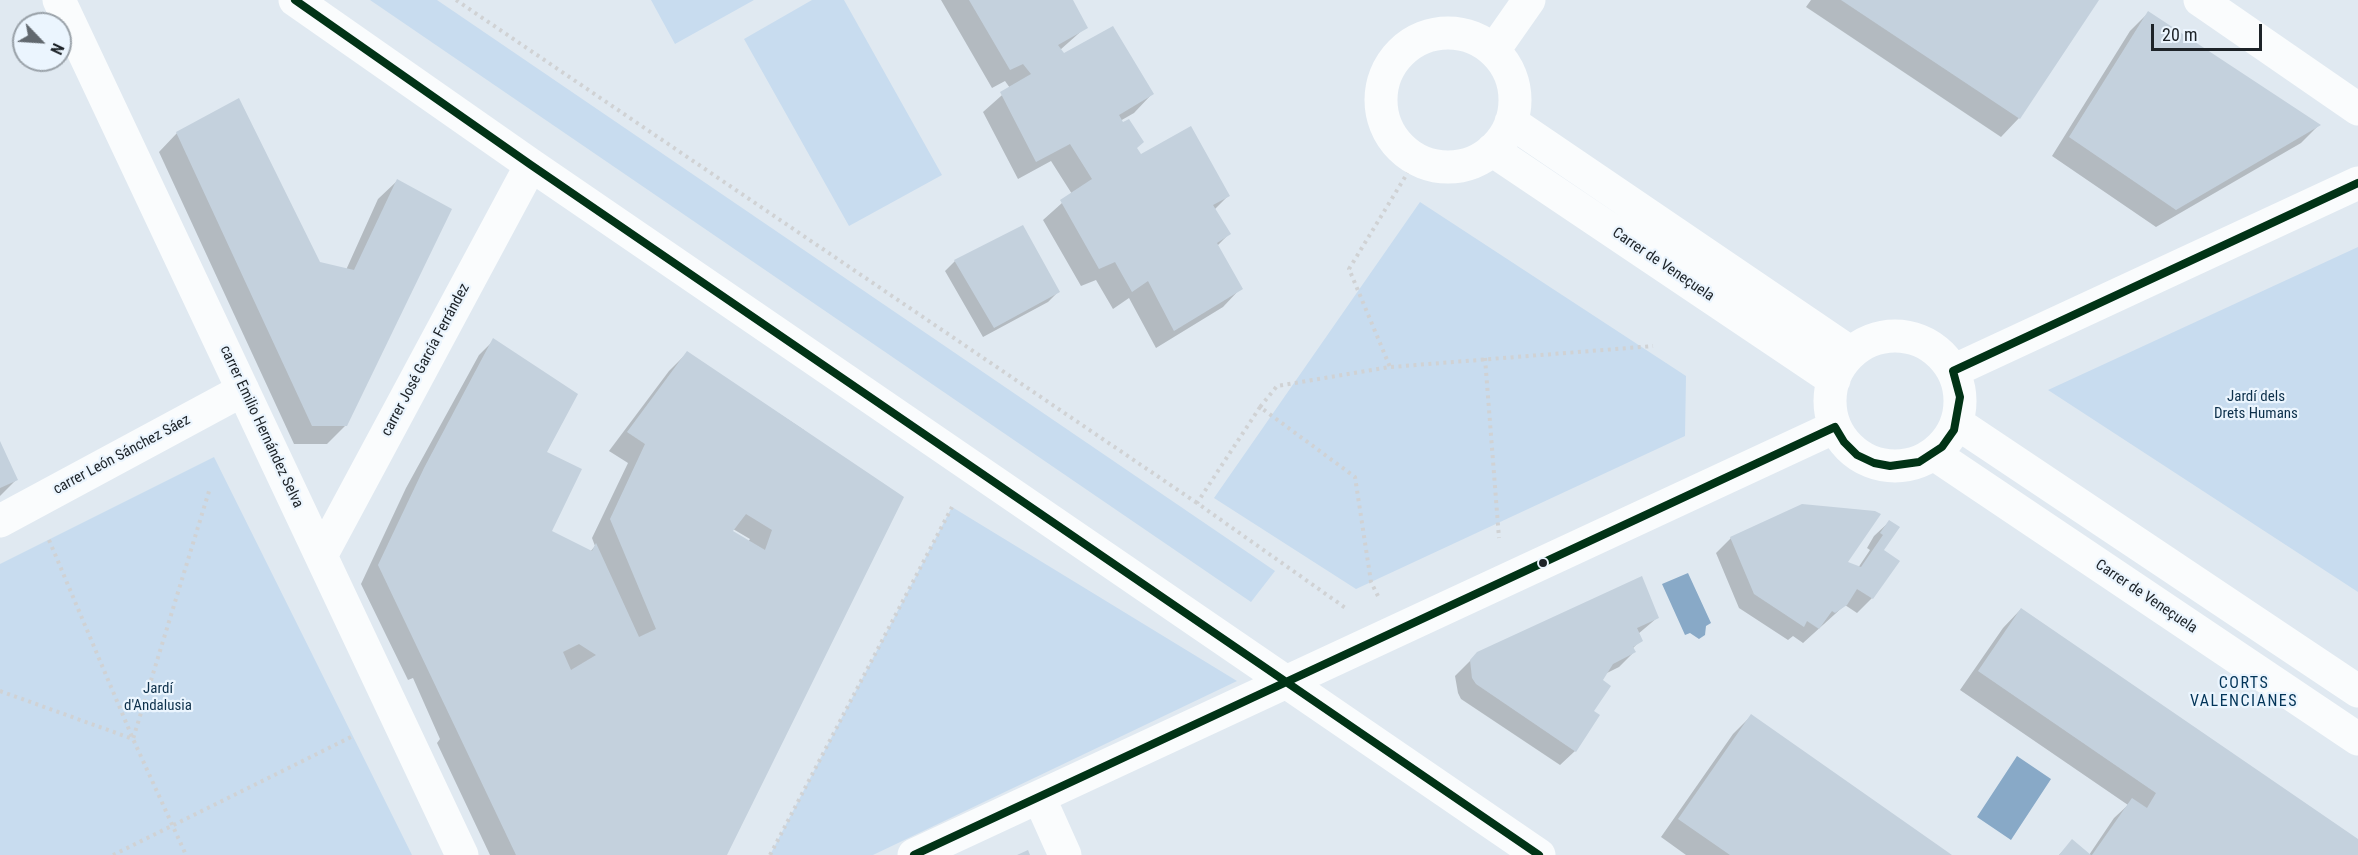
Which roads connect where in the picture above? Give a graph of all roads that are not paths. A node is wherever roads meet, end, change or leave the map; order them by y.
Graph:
1 (59, 0) edge
2 (85, 0) edge
3 (296, 0) edge
4 (1529, 0) edge
5 (2200, 0) edge
6 (76, 33) junction
7 (1494, 50) junction
8 (2358, 109) edge
9 (1511, 122) junction
10 (1492, 150) junction
11 (531, 165) junction
12 (2358, 183) edge
13 (1851, 354) junction
14 (1953, 372) junction
15 (1833, 380) junction
16 (243, 390) junction
17 (1956, 423) junction
18 (1835, 427) junction
19 (1934, 454) junction
20 (0, 521) edge
21 (321, 556) junction
22 (1288, 684) junction
23 (2358, 691) edge
24 (2358, 739) edge
25 (1039, 797) junction
26 (462, 855) edge
27 (914, 855) edge
28 (1065, 855) edge
29 (1539, 855) edge

1 - 6 street, carrer Emilio Hernández Selva
2 - 6 street
3 - 11 street
4 - 7 street
5 - 8 street
6 - 16 street, carrer Emilio Hernández Selva
7 - 9 street
7 - 10 street
9 - 10 street
9 - 13 street
10 - 15 street, Carrer de Veneçuela
11 - 21 street, carrer José García Ferrández
11 - 22 street
12 - 14 street
13 - 14 street
13 - 15 street
14 - 17 street
15 - 18 street
16 - 20 street, carrer León Sánchez Sáez
16 - 21 street, carrer Emilio Hernández Selva
17 - 19 street
17 - 23 street
18 - 19 street
18 - 22 street
19 - 24 street, Carrer de Veneçuela
21 - 26 street, carrer Emilio Hernández Selva
22 - 25 street
22 - 29 street
25 - 27 street
25 - 28 street

